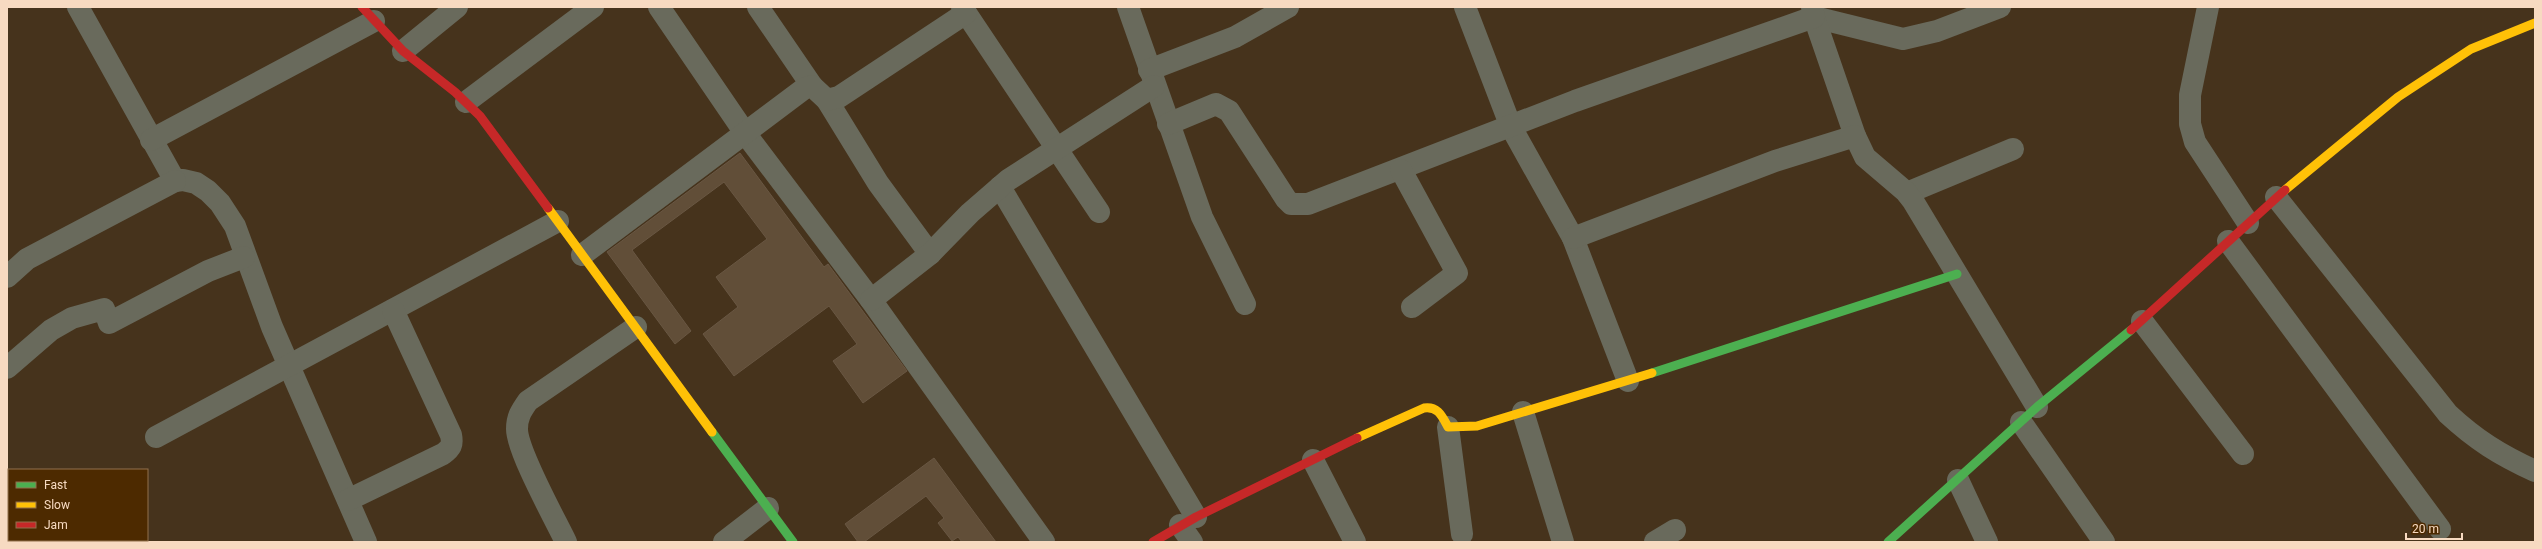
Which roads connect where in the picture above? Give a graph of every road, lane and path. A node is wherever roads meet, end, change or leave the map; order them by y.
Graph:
1 (78, 7) edge
2 (457, 7) edge
3 (593, 7) edge
4 (659, 7) edge
5 (758, 7) edge
6 (1128, 7) edge
7 (1288, 7) edge
8 (2000, 7) edge
9 (2208, 7) edge
10 (1470, 8) edge
11 (964, 10) edge
12 (1813, 12) edge
13 (368, 14) edge
14 (2535, 23) edge
15 (403, 51) junction
16 (1152, 78) junction
17 (819, 93) junction
18 (466, 102) junction
19 (1168, 124) junction
20 (1511, 127) junction
21 (745, 133) junction
22 (1855, 136) junction
23 (151, 140) junction
24 (1058, 149) junction
25 (2013, 149) dead end
26 (1401, 170) junction
27 (175, 181) junction
28 (1000, 187) junction
29 (1907, 193) junction
30 (2276, 198) junction
31 (1099, 212) dead end
32 (558, 221) junction
33 (2248, 223) junction
34 (1574, 238) junction
35 (2228, 241) junction
36 (582, 254) junction
37 (930, 254) junction
38 (244, 257) junction
39 (1957, 274) junction
40 (7, 277) edge
41 (871, 300) junction
42 (1244, 304) dead end
43 (1412, 306) dead end
44 (393, 310) junction
45 (2142, 321) junction
46 (636, 327) junction
47 (290, 366) junction
48 (7, 368) edge
49 (1628, 381) junction
50 (2037, 407) junction
51 (1522, 412) junction
52 (2020, 422) junction
53 (1448, 427) junction
54 (156, 437) dead end
55 (2243, 454) dead end
56 (1313, 460) junction
57 (2535, 471) edge
58 (1958, 480) junction
59 (348, 500) junction
60 (768, 508) junction
61 (1189, 528) edge
62 (2440, 529) dead end
63 (1675, 530) dead end
64 (1462, 534) dead end
65 (366, 542) edge
66 (566, 542) edge
67 (724, 542) edge
68 (793, 542) edge
69 (1044, 542) edge
70 (1153, 542) edge
71 (1355, 542) edge
72 (1563, 542) edge
73 (1655, 542) edge
74 (1888, 542) edge
75 (1986, 542) edge
76 (2104, 542) edge

1 - 23 street
2 - 15 street
3 - 18 street
4 - 21 street
5 - 17 street
6 - 16 street
7 - 16 street
8 - 12 street
9 - 33 street
10 - 20 street
11 - 17 street
11 - 24 street
12 - 20 street
12 - 22 street
13 - 15 main road
13 - 23 street
14 - 30 main road
15 - 18 main road
16 - 19 street
16 - 24 street
17 - 21 street
17 - 37 street
18 - 32 main road
19 - 26 street
19 - 42 street
20 - 26 street
20 - 34 street
21 - 36 street
21 - 41 street
22 - 29 street
22 - 34 street
23 - 27 street
24 - 28 street
24 - 31 street
25 - 29 street
26 - 43 street
27 - 38 street
27 - 40 street
28 - 37 street
28 - 61 street
29 - 39 street
30 - 33 main road
30 - 57 street
32 - 36 main road
32 - 44 street
33 - 35 main road
34 - 49 street
35 - 45 main road
35 - 62 street
36 - 46 main road
37 - 41 street
38 - 47 street
38 - 48 street
39 - 49 main road
39 - 50 street
41 - 69 street
44 - 47 street
44 - 59 street
45 - 50 main road
45 - 55 street
46 - 60 main road
46 - 66 street
47 - 54 street
47 - 59 street
49 - 51 main road
50 - 52 main road
51 - 53 main road
51 - 72 street
52 - 58 main road
52 - 76 street
53 - 56 main road
53 - 64 street
56 - 61 main road
56 - 71 street
58 - 74 main road
58 - 75 street
59 - 65 street
60 - 67 street
60 - 68 main road
61 - 70 main road
63 - 73 street

